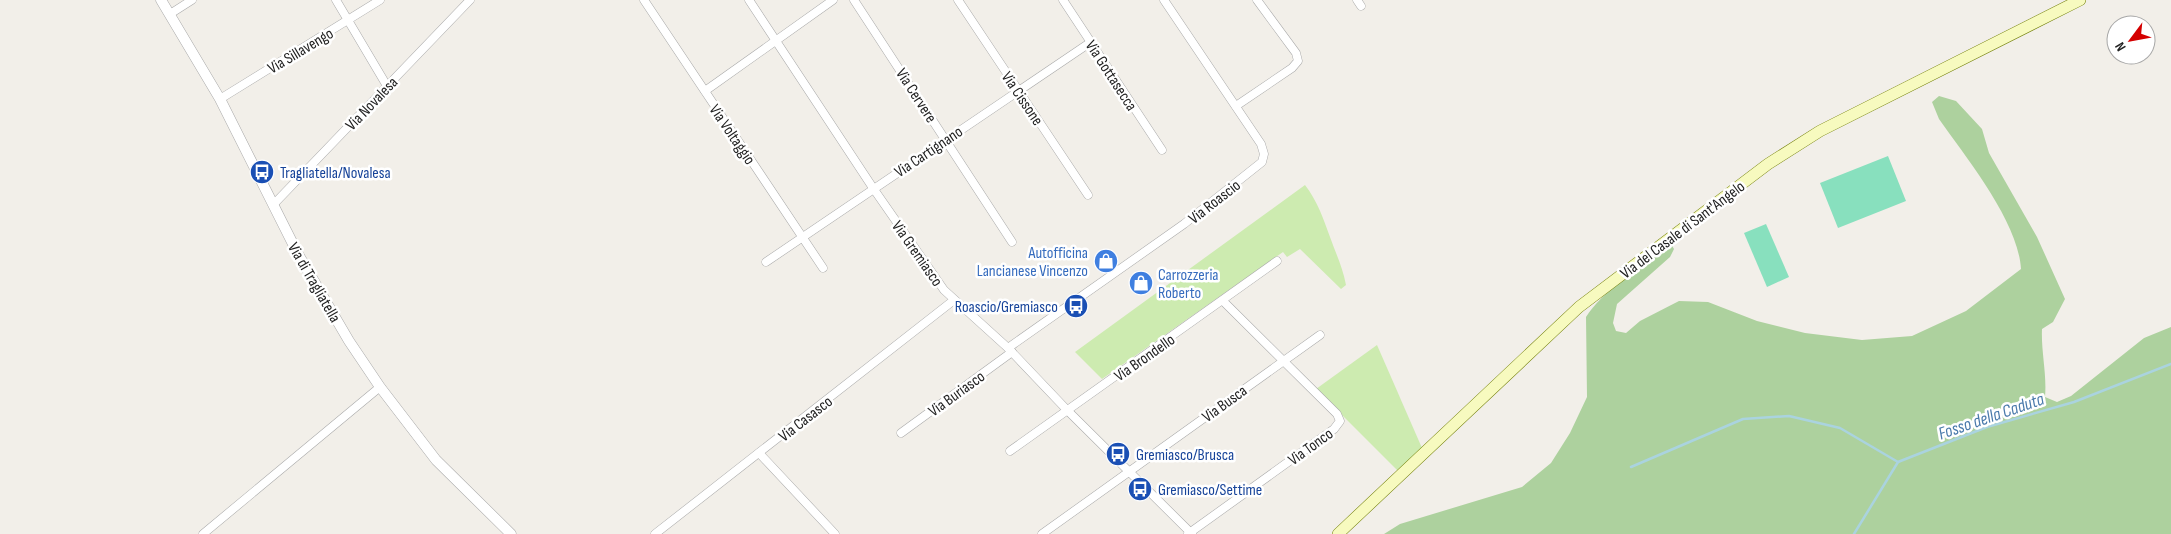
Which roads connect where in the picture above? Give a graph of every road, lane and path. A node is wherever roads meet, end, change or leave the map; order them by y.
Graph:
1 (161, 0) edge
2 (192, 0) edge
3 (336, 0) edge
4 (380, 0) edge
5 (470, 0) edge
6 (644, 0) edge
7 (749, 0) edge
8 (833, 0) edge
9 (854, 0) edge
10 (958, 0) edge
11 (1063, 0) edge
12 (1164, 0) edge
13 (1257, 0) edge
14 (2080, 0) edge
15 (170, 14) junction
16 (348, 20) junction
17 (775, 40) junction
18 (1091, 42) junction
19 (387, 86) junction
20 (704, 91) junction
21 (1018, 91) junction
22 (220, 99) junction
23 (1236, 106) junction
24 (945, 139) junction
25 (1162, 150) dead end
26 (873, 188) junction
27 (1088, 195) dead end
28 (273, 205) junction
29 (802, 237) junction
30 (1012, 242) dead end
31 (1277, 261) dead end
32 (766, 262) dead end
33 (823, 268) dead end
34 (954, 300) junction
35 (1223, 301) junction
36 (1320, 335) dead end
37 (1010, 350) junction
38 (1283, 361) junction
39 (380, 387) junction
40 (1067, 410) junction
41 (901, 433) dead end
42 (1010, 451) dead end
43 (759, 453) junction
44 (1129, 472) junction
45 (1190, 533) edge
46 (203, 534) edge
47 (511, 534) edge
48 (655, 534) edge
49 (835, 534) edge
50 (1042, 534) edge
51 (1338, 534) edge

1 - 15 street, Via di Tragliatella
2 - 15 street
3 - 16 street
4 - 16 street, Via Sillavengo
5 - 19 street, Via Novalesa
6 - 20 street, Via Voltaggio
7 - 17 street, Via Gremiasco
8 - 17 street
9 - 24 street, Via Cervere
10 - 21 street, Via Cissone
11 - 18 street, Via Gottasecca
12 - 23 street, Via Roascio
13 - 23 street
14 - 51 main road, Via del Casale di Sant'Angelo
15 - 22 street, Via di Tragliatella
16 - 19 street
16 - 22 street, Via Sillavengo
17 - 20 street
17 - 26 street, Via Gremiasco
18 - 21 street, Via Cartignano
18 - 25 street, Via Gottasecca
19 - 28 street, Via Novalesa
20 - 29 street, Via Voltaggio
21 - 24 street, Via Cartignano
21 - 27 street, Via Cissone
22 - 28 street, Via di Tragliatella
23 - 37 street, Via Roascio
24 - 26 street, Via Cartignano
24 - 30 street, Via Cervere
26 - 29 street, Via Cartignano
26 - 34 street, Via Gremiasco
28 - 39 street, Via di Tragliatella
29 - 32 street, Via Cartignano
29 - 33 street, Via Voltaggio
31 - 35 street, Via Brondello
34 - 37 street, Via Gremiasco
34 - 43 street, Via Casasco
35 - 38 street, Via Tonco
35 - 40 street, Via Brondello
36 - 38 street, Via Busca
37 - 40 street, Via Gremiasco
37 - 41 street, Via Buriasco
38 - 44 street, Via Busca
38 - 45 street, Via Tonco
39 - 46 street
39 - 47 street, Via di Tragliatella
40 - 42 street, Via Brondello
40 - 44 street, Via Gremiasco
43 - 48 street, Via Casasco
43 - 49 street
44 - 45 street, Via Gremiasco
44 - 50 street, Via Busca

